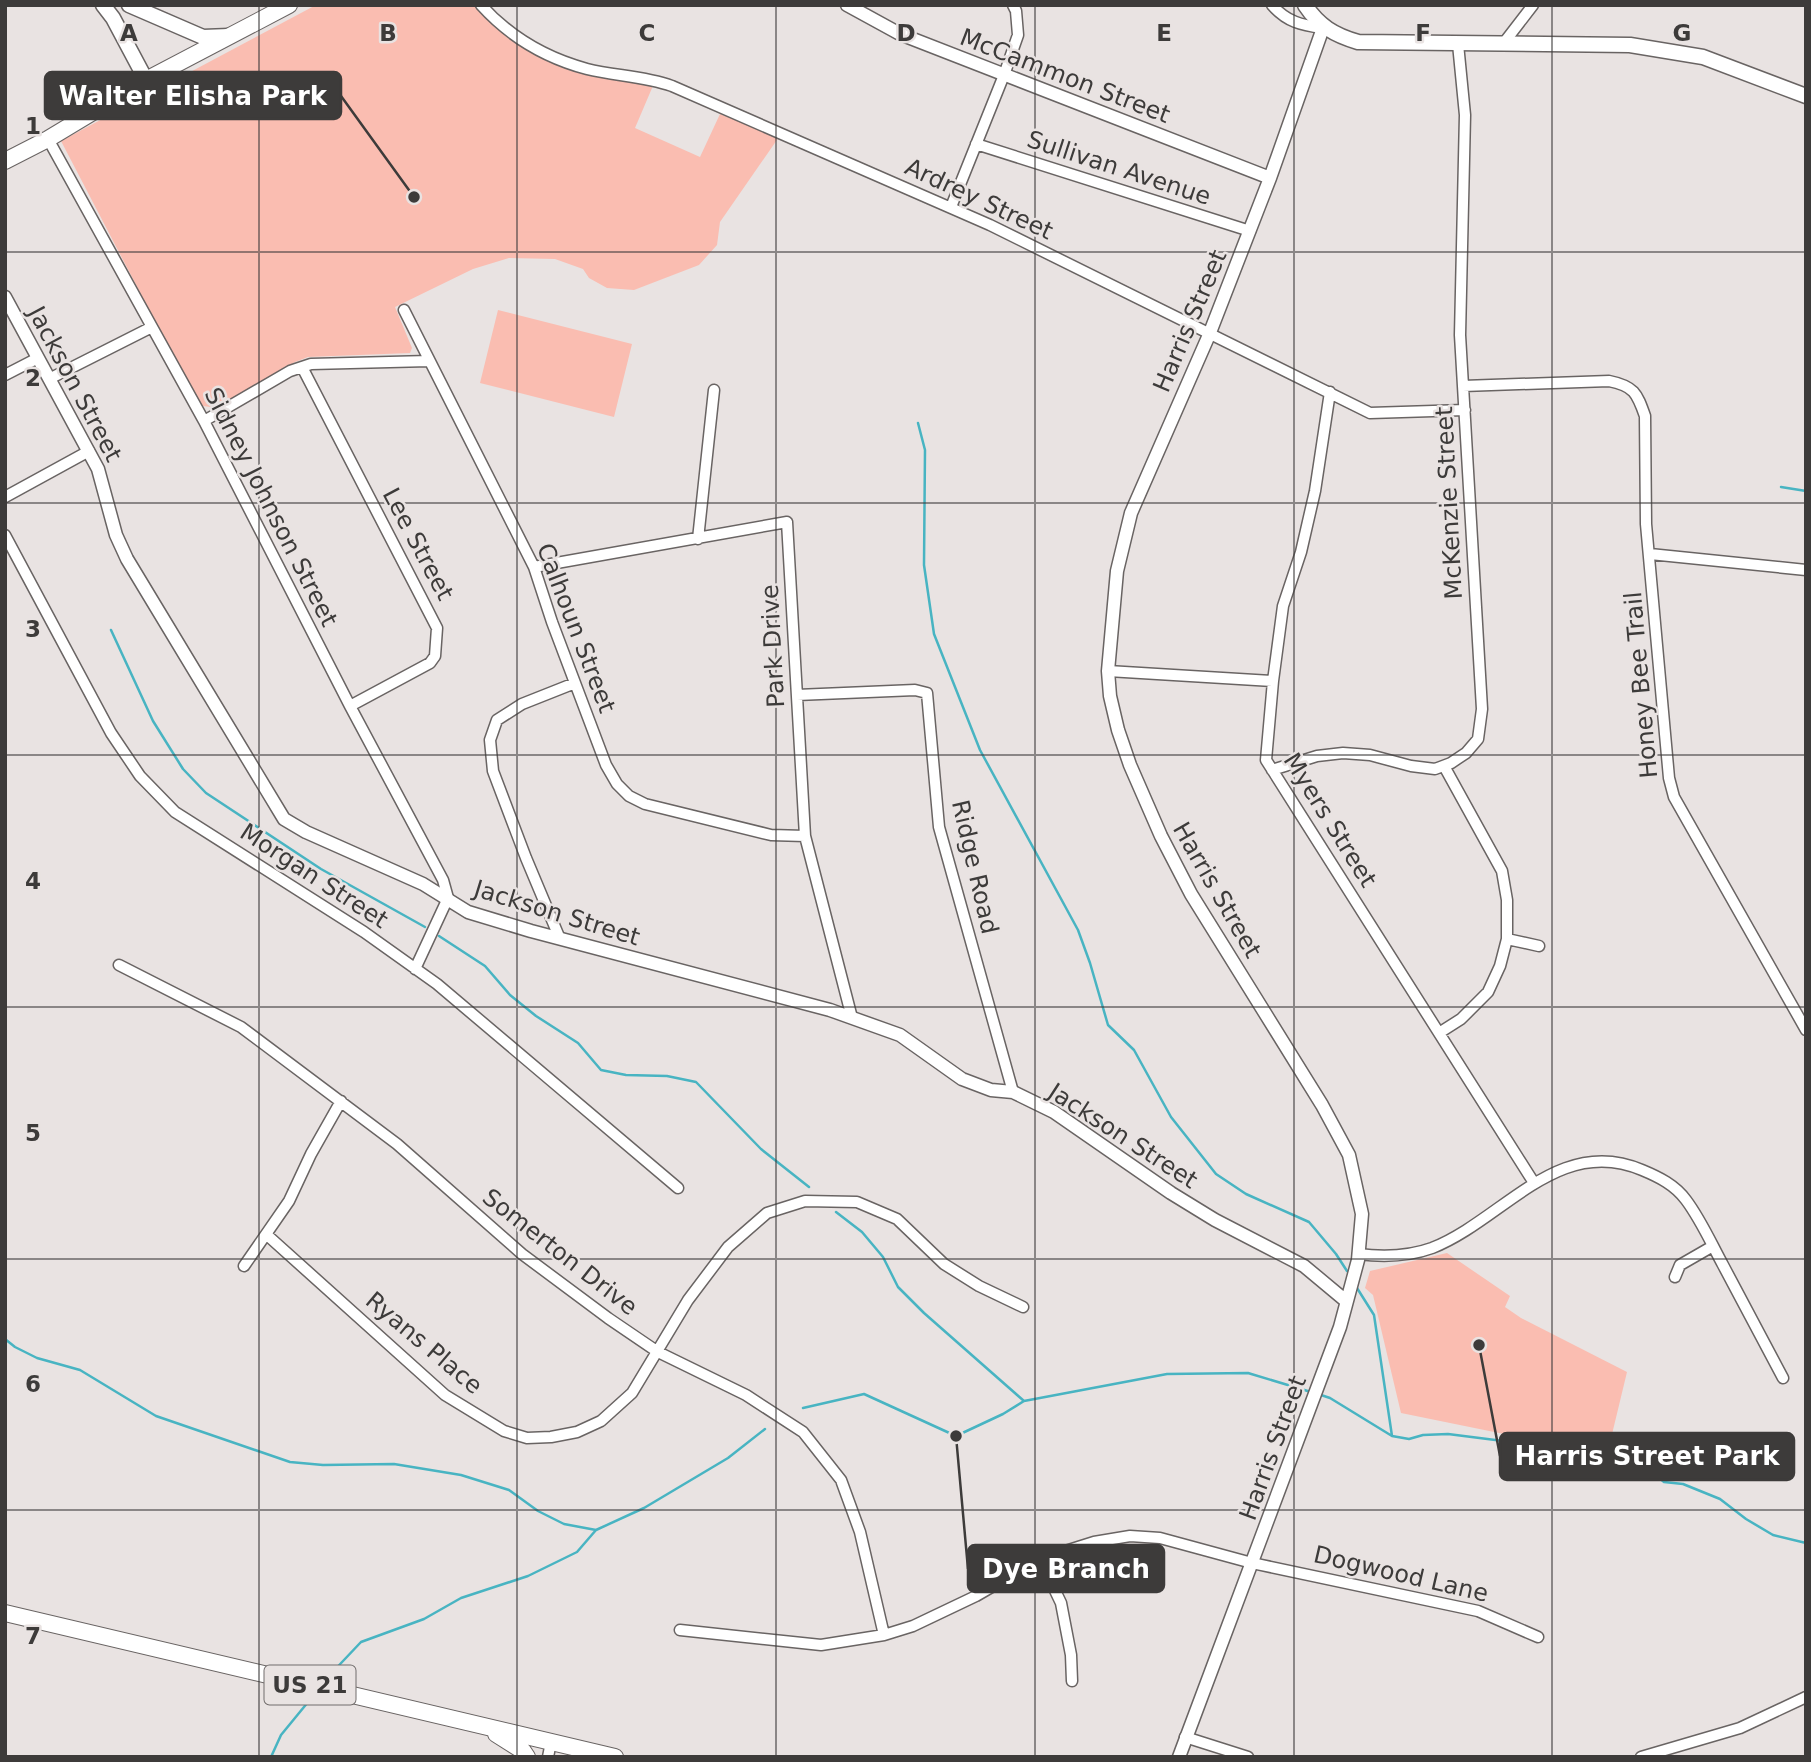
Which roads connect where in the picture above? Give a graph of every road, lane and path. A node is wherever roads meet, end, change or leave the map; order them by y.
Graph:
1 (103, 5) edge
2 (129, 5) edge
3 (289, 5) edge
4 (481, 5) edge
5 (847, 5) edge
6 (1013, 5) edge
7 (1272, 5) edge
8 (1304, 5) edge
9 (1533, 5) edge
10 (1323, 27) junction
11 (230, 36) junction
12 (1458, 44) junction
13 (1503, 44) junction
14 (1004, 75) junction
15 (146, 80) junction
16 (1806, 96) edge
17 (48, 139) junction
18 (976, 144) junction
19 (5, 161) edge
20 (1270, 178) junction
21 (951, 207) junction
22 (1250, 231) junction
23 (5, 297) edge
24 (404, 310) dead end
25 (150, 328) junction
26 (1209, 335) junction
27 (38, 358) junction
28 (429, 360) junction
29 (302, 367) junction
30 (5, 376) edge
31 (49, 379) junction
32 (1463, 386) junction
33 (714, 390) dead end
34 (1330, 393) junction
35 (1465, 410) junction
36 (204, 421) junction
37 (89, 451) junction
38 (5, 497) edge
39 (5, 535) edge
40 (698, 539) junction
41 (1650, 554) junction
42 (534, 568) junction
43 (1806, 570) edge
44 (1108, 671) junction
45 (1273, 681) junction
46 (575, 683) junction
47 (797, 695) junction
48 (350, 706) junction
49 (1444, 766) junction
50 (1272, 770) junction
51 (805, 836) junction
52 (447, 899) junction
53 (560, 939) junction
54 (1507, 939) junction
55 (1539, 946) dead end
56 (119, 965) dead end
57 (415, 969) junction
58 (852, 1018) junction
59 (1805, 1030) edge
60 (1439, 1033) junction
61 (1013, 1092) junction
62 (341, 1101) junction
63 (1534, 1183) junction
64 (678, 1188) dead end
65 (267, 1235) junction
66 (1713, 1246) junction
67 (1358, 1254) junction
68 (244, 1266) dead end
69 (1675, 1277) dead end
70 (1346, 1301) junction
71 (1023, 1307) dead end
72 (658, 1352) junction
73 (1783, 1378) dead end
74 (1040, 1559) junction
75 (1252, 1563) junction
76 (5, 1614) edge
77 (680, 1630) dead end
78 (884, 1635) junction
79 (1538, 1637) dead end
80 (1072, 1682) dead end
81 (1806, 1697) edge
82 (485, 1727) junction
83 (1185, 1737) junction
84 (550, 1749) edge
85 (527, 1757) edge
86 (615, 1757) edge
87 (1179, 1757) edge
88 (1248, 1757) edge
89 (1641, 1757) edge

1 - 15 main road
2 - 11 main road
3 - 11 main road
4 - 21 street, Ardrey Street
5 - 14 street, McCammon Street
6 - 14 street
7 - 10 street
8 - 10 main road
9 - 13 street
10 - 12 main road
10 - 20 street, Harris Street
11 - 15 main road
12 - 13 main road
12 - 32 street, McKenzie Street
13 - 16 main road
14 - 18 street
14 - 20 street, McCammon Street
15 - 17 main road
17 - 19 main road
17 - 25 street, Sidney Johnson Street
18 - 21 street
18 - 22 street, Sullivan Avenue
20 - 22 street, Harris Street
21 - 26 street, Ardrey Street
22 - 26 street, Harris Street
23 - 27 street, Jackson Street
24 - 28 street, Calhoun Street
25 - 31 street
25 - 36 street, Sidney Johnson Street
26 - 34 street, Ardrey Street
26 - 44 street, Harris Street
27 - 30 street
27 - 31 street, Jackson Street
28 - 29 street
28 - 42 street, Calhoun Street
29 - 36 street
29 - 48 street, Lee Street
31 - 37 street, Jackson Street
32 - 35 street, McKenzie Street
32 - 41 street, Honey Bee Trail
33 - 40 street
34 - 35 street, Ardrey Street
34 - 45 street, Myers Street
35 - 49 street, McKenzie Street
36 - 48 street, Sidney Johnson Street
37 - 38 street
37 - 52 street, Jackson Street
39 - 57 street, Morgan Street
40 - 42 street, Park Drive
40 - 47 street, Park Drive
41 - 43 street
41 - 59 street, Honey Bee Trail
42 - 46 street, Calhoun Street
44 - 45 street
44 - 67 street, Harris Street
45 - 50 street, Myers Street
46 - 51 street, Calhoun Street
46 - 53 street
47 - 51 street, Park Drive
47 - 61 street, Ridge Road
48 - 52 street, Sidney Johnson Street
49 - 50 street
49 - 54 street
50 - 60 street, Myers Street
51 - 58 street, Park Drive
52 - 53 street, Jackson Street
52 - 57 street
53 - 58 street, Jackson Street
54 - 55 street
54 - 60 street
56 - 62 street, Somerton Drive
57 - 64 street, Morgan Street
58 - 61 street, Jackson Street
60 - 63 street, Myers Street
61 - 70 street, Jackson Street
62 - 65 street
62 - 72 street, Somerton Drive
63 - 66 street
63 - 67 street
65 - 68 street
65 - 72 street, Ryans Place
66 - 69 street
66 - 73 street
67 - 70 street, Harris Street
70 - 75 street, Harris Street
71 - 72 street, Ryans Place
72 - 78 street, Somerton Drive
74 - 75 street, Dogwood Lane
74 - 78 street, Dogwood Lane
74 - 80 street
75 - 79 street, Dogwood Lane
75 - 83 street, Harris Street
76 - 82 main road, US 21
77 - 78 street, Dogwood Lane
81 - 89 street
82 - 84 main road, US 21
82 - 85 main road
83 - 87 street, Harris Street
83 - 88 street
84 - 86 main road, US 21

